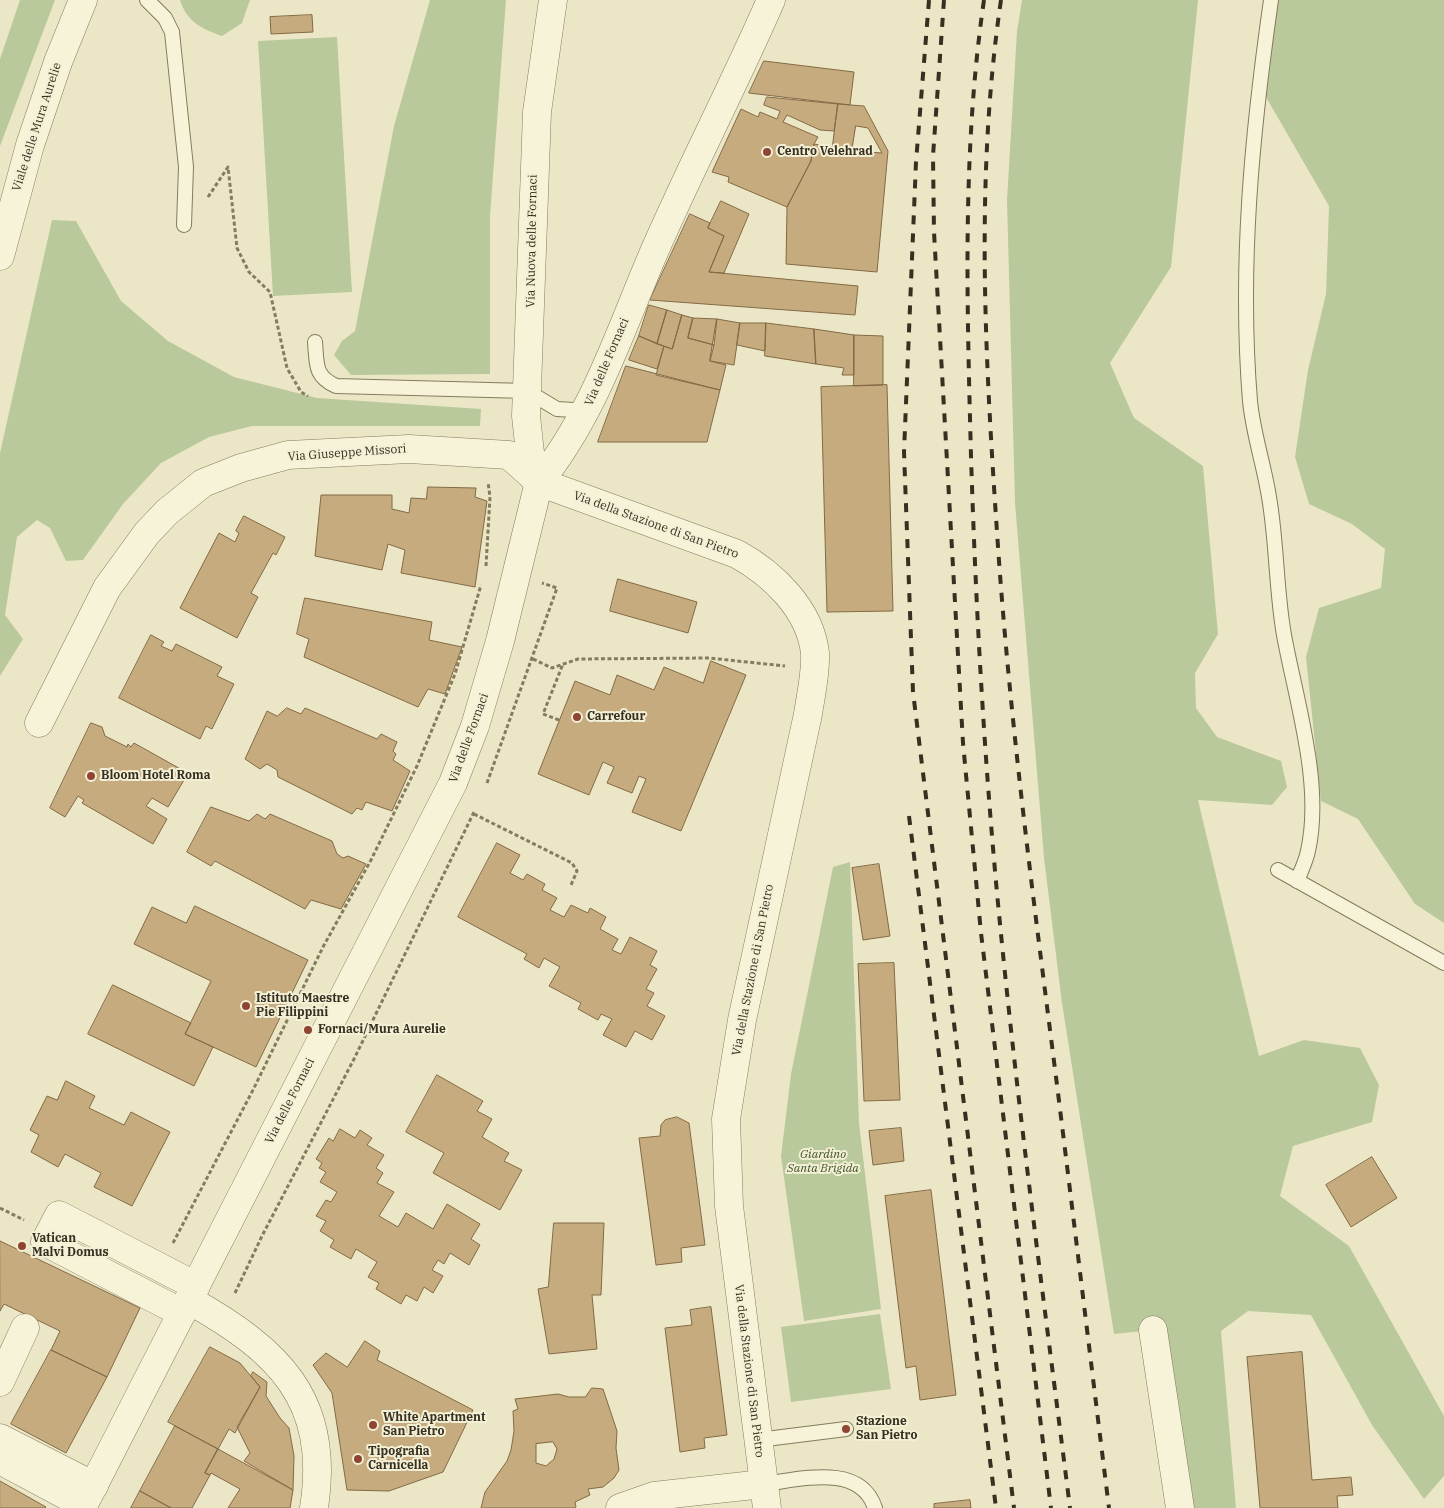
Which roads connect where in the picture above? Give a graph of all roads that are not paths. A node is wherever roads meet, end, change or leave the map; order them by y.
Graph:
1 (83, 0) edge
2 (147, 0) edge
3 (553, 0) edge
4 (771, 0) edge
5 (1271, 0) edge
6 (184, 225) road end
7 (0, 256) edge
8 (315, 342) dead end
9 (527, 391) junction
10 (588, 407) junction
11 (539, 482) junction
12 (39, 723) dead end
13 (1278, 870) dead end
14 (1297, 881) junction
15 (1444, 963) edge
16 (189, 1299) junction
17 (25, 1328) dead end
18 (1153, 1330) dead end
19 (0, 1382) edge
20 (846, 1428) dead end
21 (0, 1438) edge
22 (758, 1440) junction
23 (0, 1460) edge
24 (765, 1496) edge
25 (87, 1499) edge
26 (314, 1508) edge
27 (620, 1508) edge
28 (874, 1508) edge
29 (1180, 1508) edge

1 - 7 street, Viale delle Mura Aurelie
2 - 6 lane
3 - 9 street, Via Nuova delle Fornaci
4 - 10 street, Via delle Fornaci
5 - 14 lane
8 - 9 lane
9 - 10 lane
9 - 11 street, Via Nuova delle Fornaci
10 - 11 street, Via delle Fornaci
11 - 12 street, Via Giuseppe Missori
11 - 16 street, Via delle Fornaci
11 - 22 street, Via della Stazione di San Pietro
13 - 14 lane
14 - 15 lane
16 - 16 street
16 - 25 street, Via delle Fornaci
16 - 26 street
17 - 19 street
18 - 29 street
20 - 22 lane
21 - 25 street
22 - 24 street, Via della Stazione di San Pietro
23 - 25 street
24 - 27 street
24 - 28 lane

